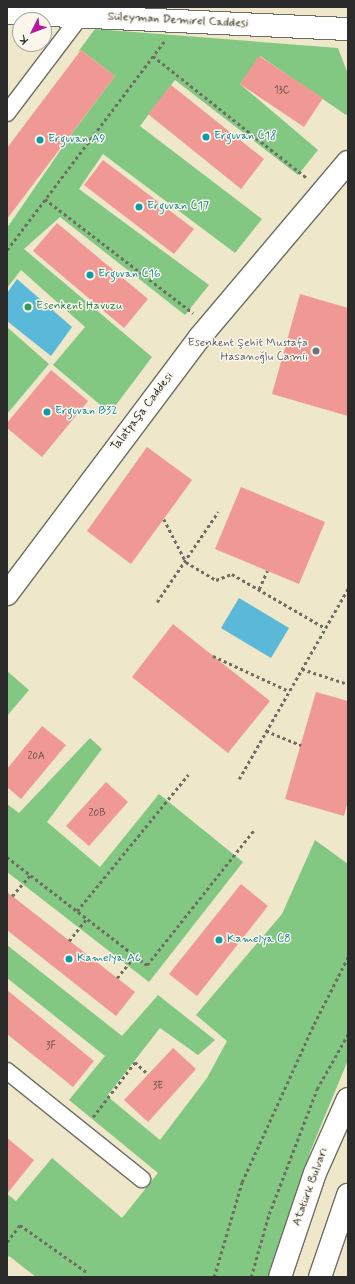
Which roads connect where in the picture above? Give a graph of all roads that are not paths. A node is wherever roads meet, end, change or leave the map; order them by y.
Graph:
1 (7, 14) edge
2 (80, 17) junction
3 (348, 29) edge
4 (7, 113) edge
5 (348, 162) edge
6 (7, 594) edge
7 (7, 1072) edge
8 (348, 1099) edge
9 (142, 1179) dead end
10 (348, 1195) edge
11 (280, 1277) edge
12 (320, 1277) edge

1 - 2 main road, Süleyman Demirel Caddesi
2 - 3 main road, Süleyman Demirel Caddesi
2 - 4 street
5 - 6 main road, Talatpaşa Caddesi
7 - 9 street
8 - 11 main road, Atatürk Bulvarı
10 - 12 main road

